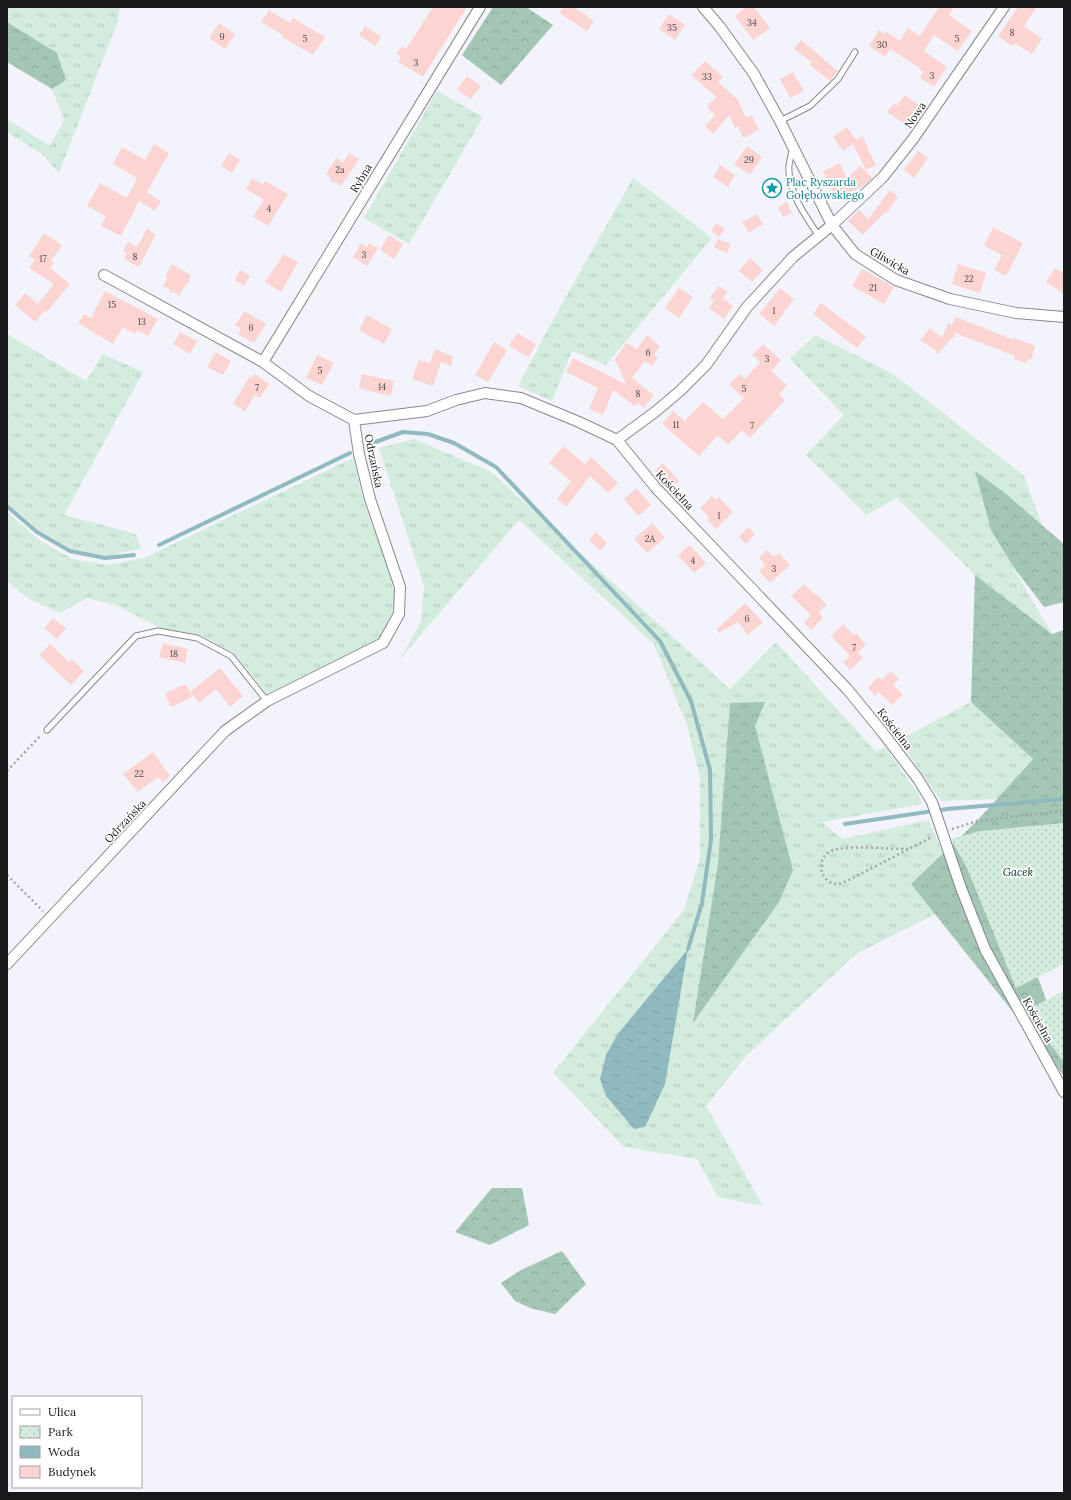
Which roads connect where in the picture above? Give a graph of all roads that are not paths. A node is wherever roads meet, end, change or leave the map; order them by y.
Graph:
1 (480, 7) edge
2 (703, 7) edge
3 (1004, 7) edge
4 (855, 52) dead end
5 (780, 121) junction
6 (793, 147) junction
7 (832, 225) junction
8 (819, 236) junction
9 (104, 275) dead end
10 (1064, 316) edge
11 (263, 362) junction
12 (354, 420) junction
13 (617, 440) junction
14 (266, 701) junction
15 (47, 730) road end
16 (7, 964) edge
17 (1064, 1092) edge

1 - 11 street, Rybna
2 - 5 street, Gliwicka
3 - 7 street, Nowa
4 - 5 lane
5 - 6 street, Gliwicka
6 - 7 street, Gliwicka
6 - 8 lane
7 - 8 street, Nowa
7 - 10 street, Gliwicka
8 - 13 street, Nowa
9 - 11 street
11 - 12 street
12 - 13 street, Odrzańska
12 - 14 street, Odrzańska
13 - 17 street, Kościelna
14 - 15 lane
14 - 16 street, Odrzańska

